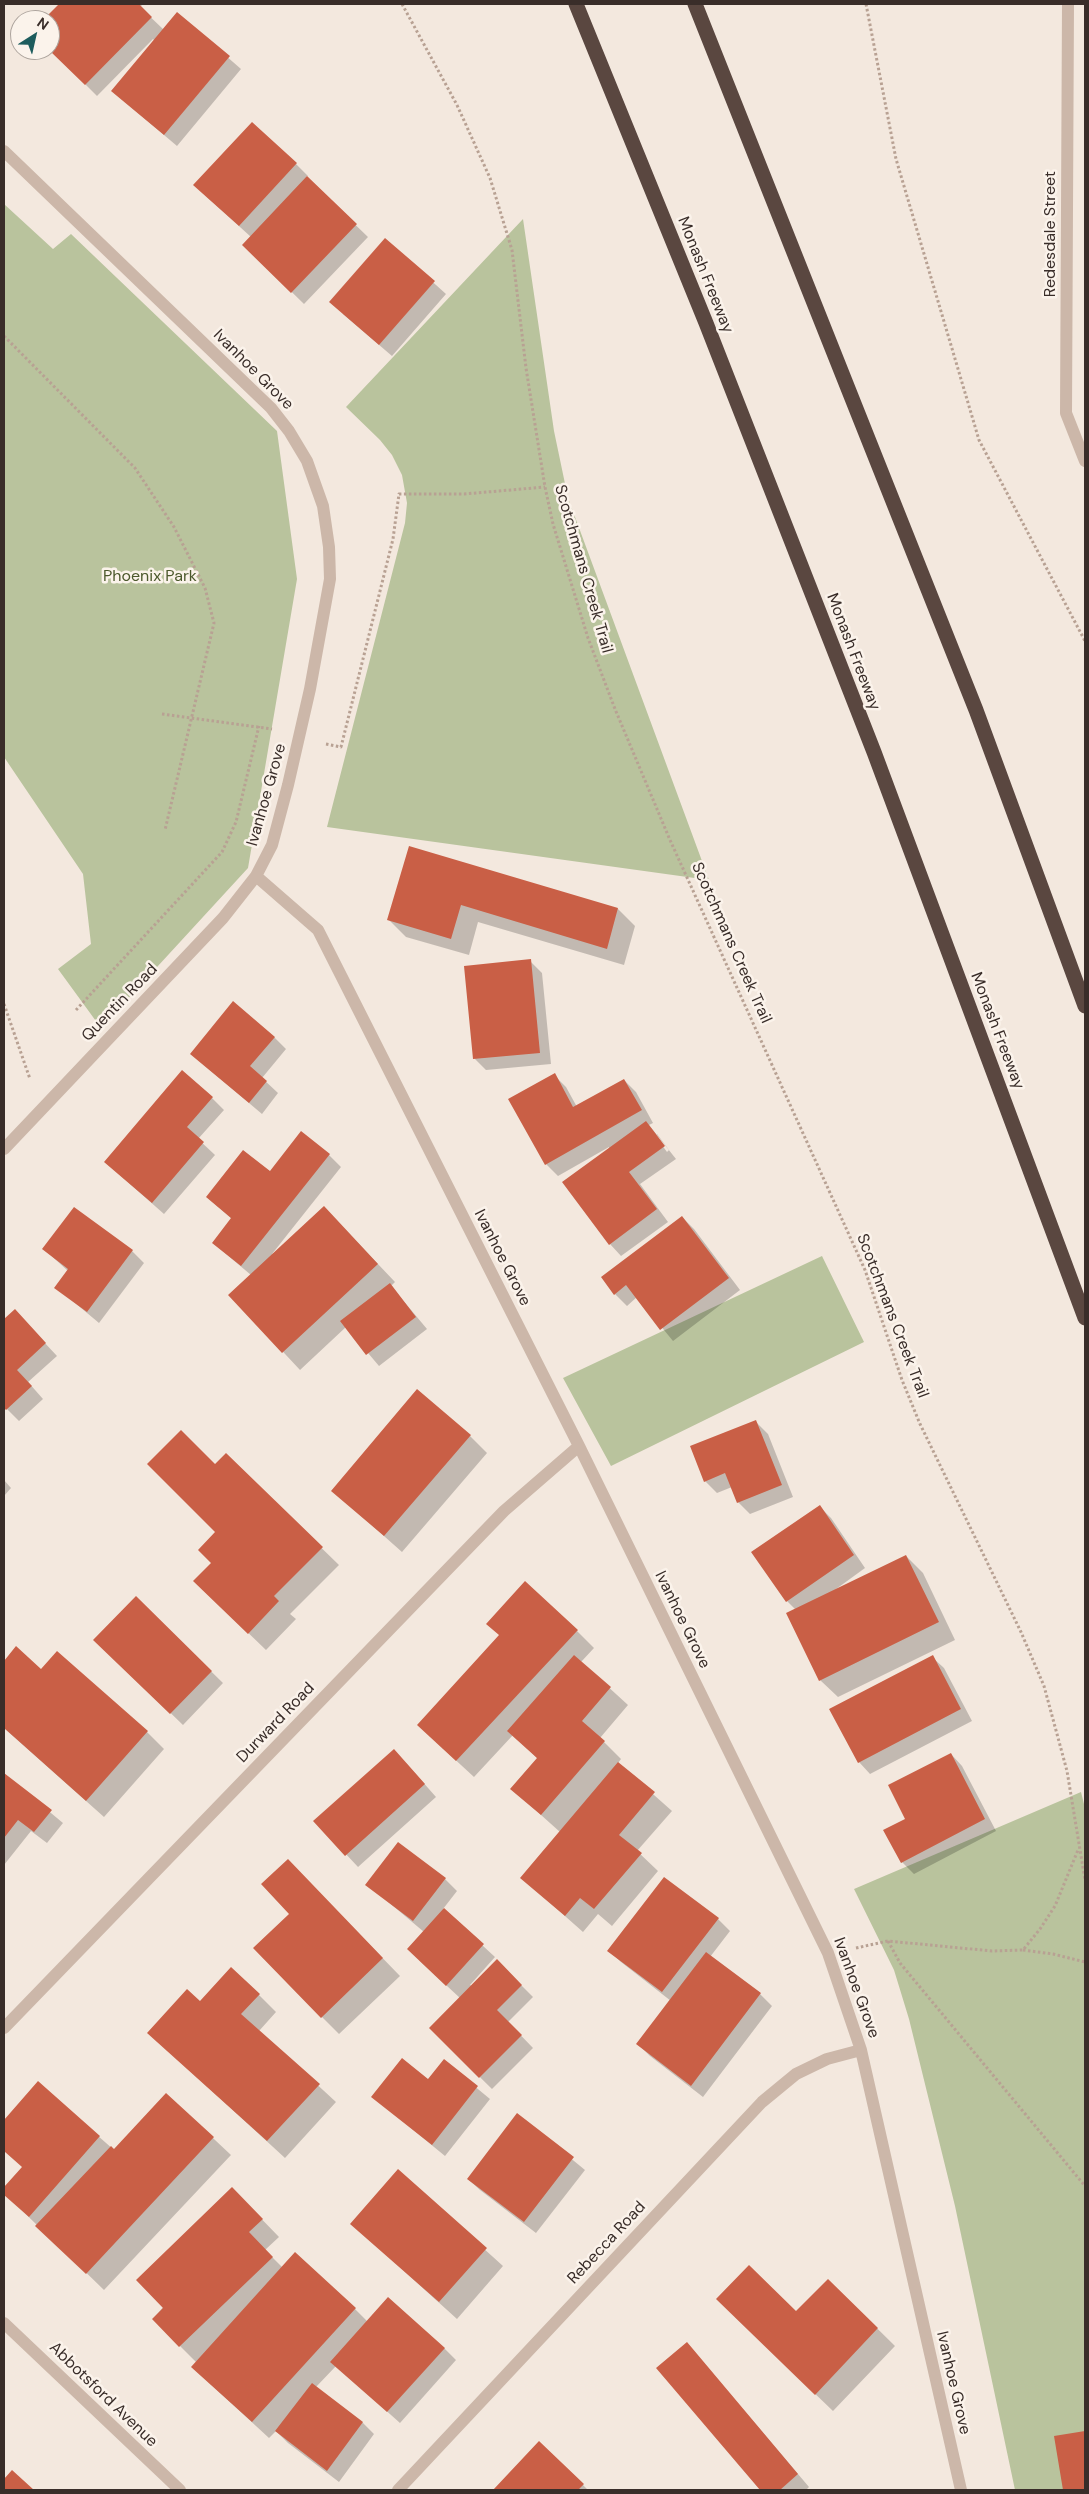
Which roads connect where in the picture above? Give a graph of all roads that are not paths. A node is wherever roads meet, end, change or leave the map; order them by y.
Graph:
1 (576, 4) edge
2 (695, 4) edge
3 (1068, 4) edge
4 (4, 151) edge
5 (1085, 461) edge
6 (256, 876) junction
7 (1085, 1006) edge
8 (4, 1149) edge
9 (1085, 1318) edge
10 (578, 1446) junction
11 (4, 2028) edge
12 (861, 2050) junction
13 (4, 2323) edge
14 (180, 2490) edge
15 (398, 2490) edge
16 (960, 2490) edge

1 - 9 highway, Monash Freeway
2 - 7 highway
3 - 5 street, Redesdale Street
4 - 6 street, Ivanhoe Grove
6 - 8 street, Quentin Road
6 - 10 street, Ivanhoe Grove
10 - 11 street, Durward Road
10 - 12 street, Ivanhoe Grove
12 - 15 street, Rebecca Road
12 - 16 street, Ivanhoe Grove
13 - 14 street, Abbotsford Avenue

